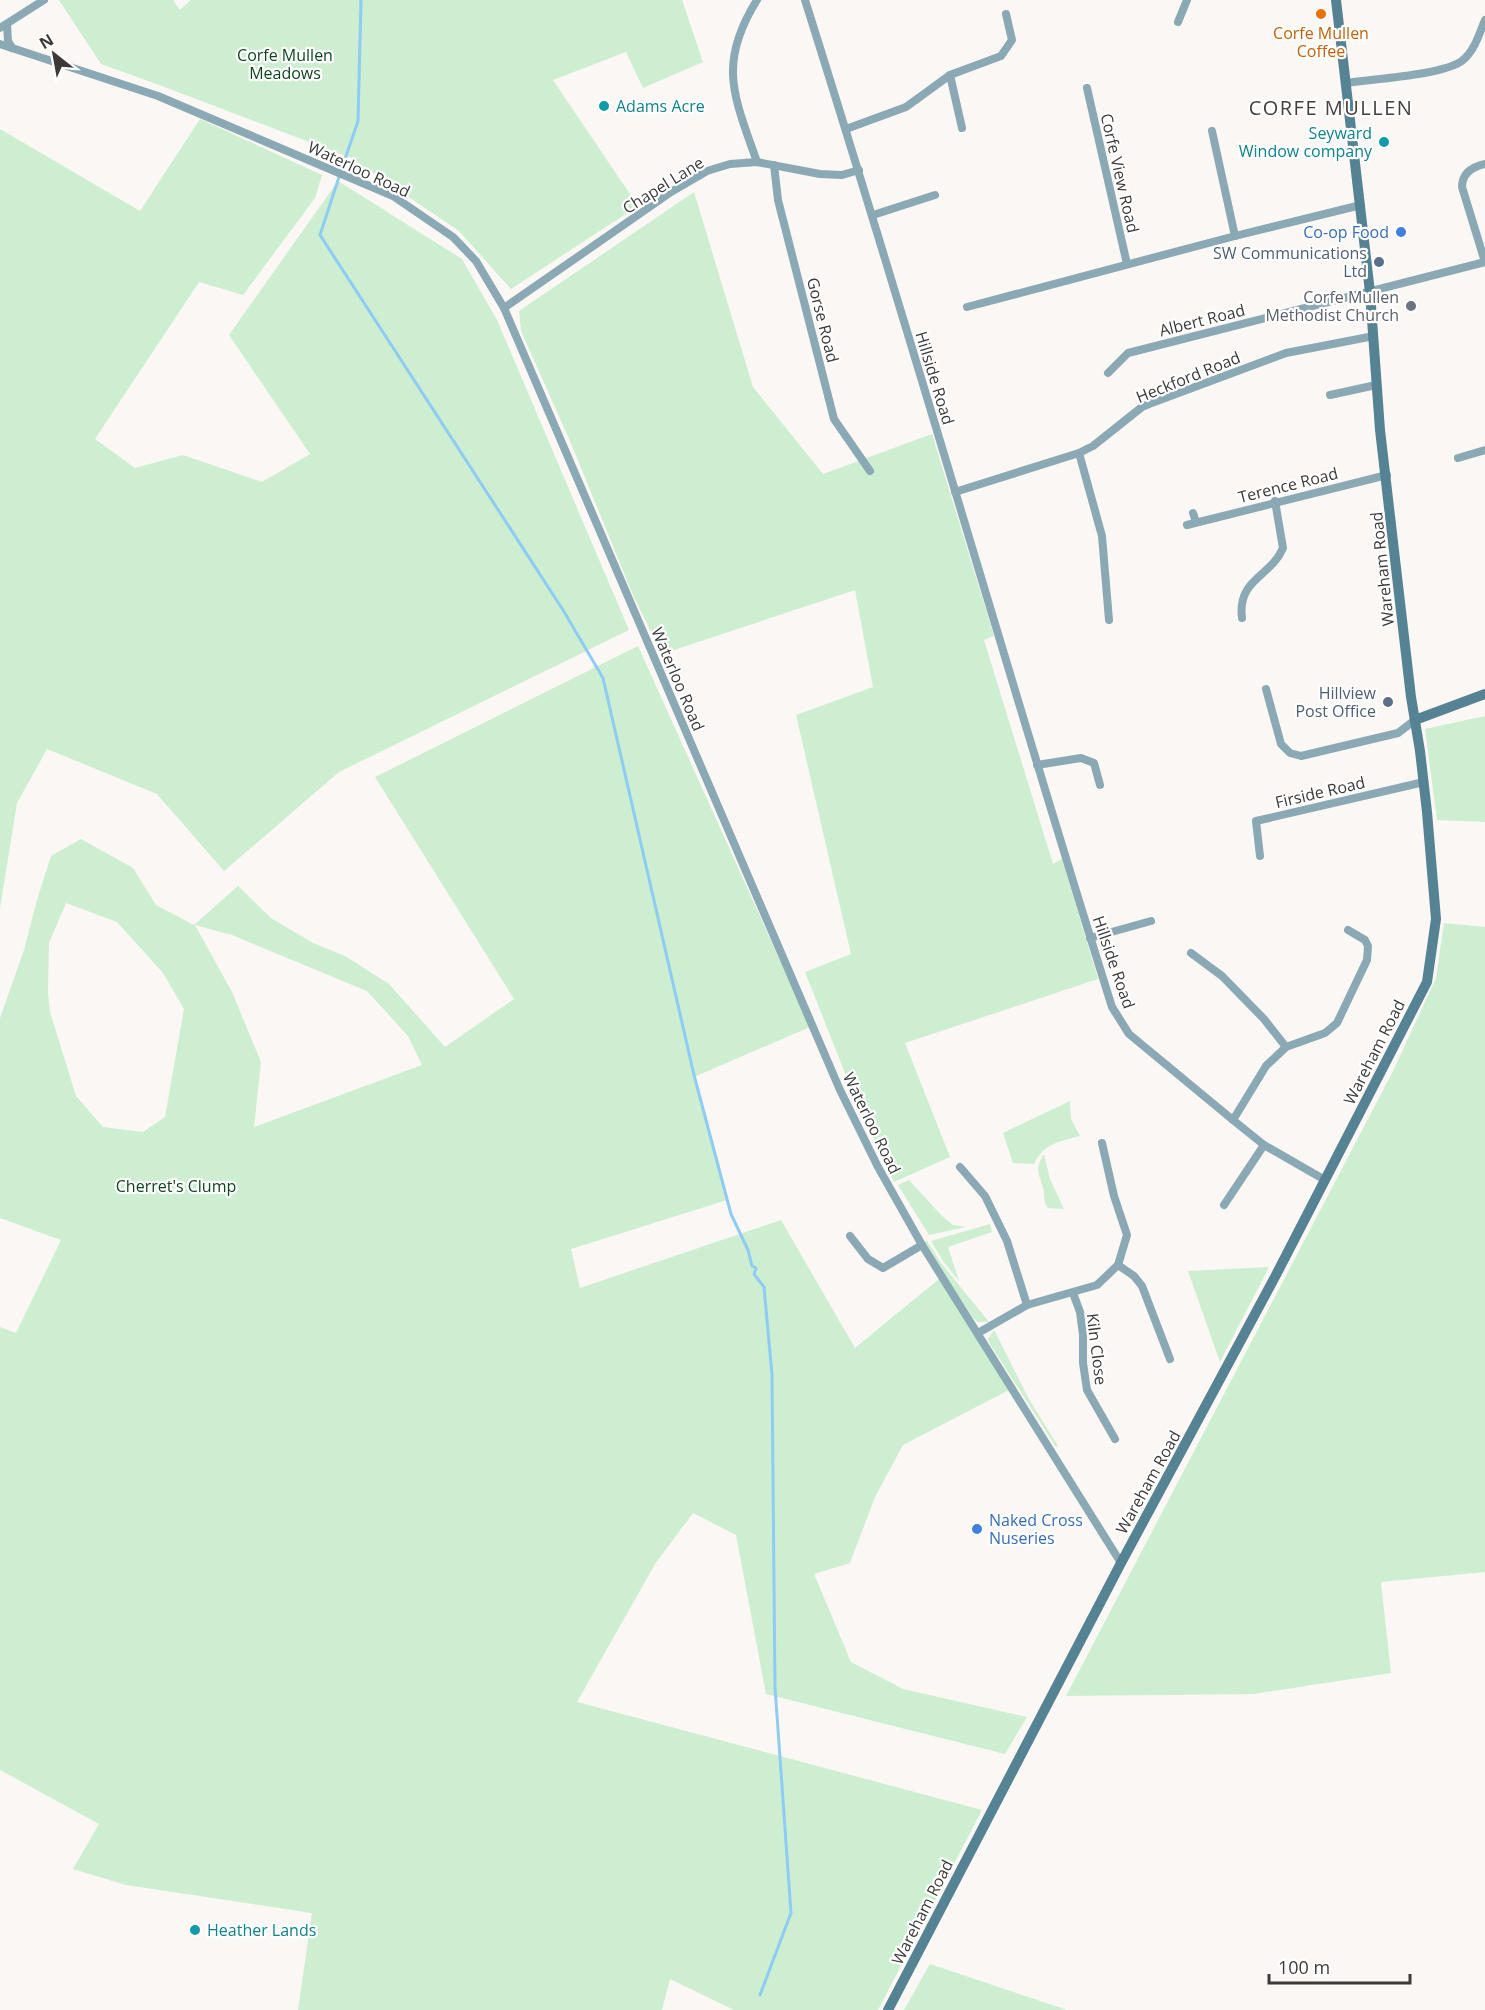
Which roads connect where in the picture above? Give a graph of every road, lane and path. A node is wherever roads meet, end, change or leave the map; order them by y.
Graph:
1 (44, 0) edge
2 (757, 0) edge
3 (805, 0) edge
4 (1187, 0) edge
5 (1336, 0) edge
6 (1006, 14) dead end
7 (1485, 20) edge
8 (1178, 22) dead end
9 (3, 26) edge
10 (0, 44) edge
11 (12, 48) junction
12 (950, 75) junction
13 (1346, 83) junction
14 (1087, 88) dead end
15 (962, 128) dead end
16 (846, 129) junction
17 (1212, 132) dead end
18 (757, 162) junction
19 (1485, 164) edge
20 (774, 165) junction
21 (859, 170) junction
22 (935, 195) dead end
23 (1361, 205) junction
24 (873, 215) junction
25 (1235, 236) junction
26 (1485, 262) edge
27 (1128, 264) junction
28 (1370, 292) junction
29 (967, 307) dead end
30 (504, 308) junction
31 (1374, 336) junction
32 (1108, 373) dead end
33 (1376, 385) junction
34 (1330, 395) dead end
35 (1485, 450) edge
36 (1079, 453) junction
37 (1458, 458) dead end
38 (870, 471) dead end
39 (1387, 475) junction
40 (955, 492) junction
41 (1275, 501) junction
42 (1194, 513) dead end
43 (1196, 522) junction
44 (1187, 525) dead end
45 (1242, 618) dead end
46 (1109, 620) dead end
47 (1266, 689) dead end
48 (1485, 694) edge
49 (1415, 720) junction
50 (1037, 765) junction
51 (1424, 782) junction
52 (1100, 785) dead end
53 (1260, 856) dead end
54 (1151, 921) dead end
55 (1348, 930) dead end
56 (1090, 938) junction
57 (1191, 953) dead end
58 (1286, 1047) junction
59 (1233, 1120) junction
60 (1102, 1143) dead end
61 (1264, 1145) junction
62 (960, 1167) dead end
63 (1325, 1180) junction
64 (1224, 1205) dead end
65 (850, 1236) dead end
66 (922, 1245) junction
67 (1118, 1265) junction
68 (1073, 1293) junction
69 (1027, 1305) junction
70 (978, 1334) junction
71 (1170, 1359) dead end
72 (1115, 1439) dead end
73 (1121, 1563) junction
74 (888, 2010) edge

1 - 9 street
2 - 18 street
3 - 16 street, Hillside Road
4 - 8 street
5 - 13 street, Wareham Road
6 - 12 street
7 - 13 street
9 - 11 street
10 - 11 street, Waterloo Road
11 - 30 street, Waterloo Road
12 - 15 street
12 - 16 street
13 - 23 street, Wareham Road
14 - 27 street, Corfe View Road
16 - 21 street, Hillside Road
17 - 25 street
18 - 20 street, Chapel Lane
18 - 30 street, Chapel Lane
19 - 26 street
20 - 21 street, Chapel Lane
20 - 38 street, Gorse Road
21 - 24 street, Hillside Road
22 - 24 street
23 - 25 street
23 - 28 street, Wareham Road
24 - 40 street, Hillside Road
25 - 27 street
26 - 28 street, Albert Road
27 - 29 street
28 - 31 street, Wareham Road
28 - 32 street, Albert Road
30 - 66 street, Waterloo Road
31 - 33 street, Wareham Road
31 - 36 street, Heckford Road
33 - 34 street
33 - 39 street, Wareham Road
35 - 37 street
36 - 40 street, Heckford Road
36 - 46 street
39 - 41 street, Terence Road
39 - 49 street, Wareham Road
40 - 50 street, Hillside Road
41 - 43 street, Terence Road
41 - 45 street
42 - 43 street
43 - 44 street, Terence Road
47 - 49 street
48 - 49 street
49 - 51 street, Wareham Road
50 - 52 street
50 - 56 street, Hillside Road
51 - 53 street, Firside Road
51 - 63 street, Wareham Road
54 - 56 street
55 - 58 street
56 - 59 street, Hillside Road
57 - 58 street
58 - 59 street
59 - 61 street, Hillside Road
60 - 67 street
61 - 63 street, Hillside Road
61 - 64 street
62 - 69 street
63 - 73 street, Wareham Road
65 - 66 street
66 - 70 street, Waterloo Road
67 - 68 street
67 - 71 street
68 - 69 street
68 - 72 street, Kiln Close
69 - 70 street
70 - 73 street, Waterloo Road
73 - 74 street, Wareham Road

